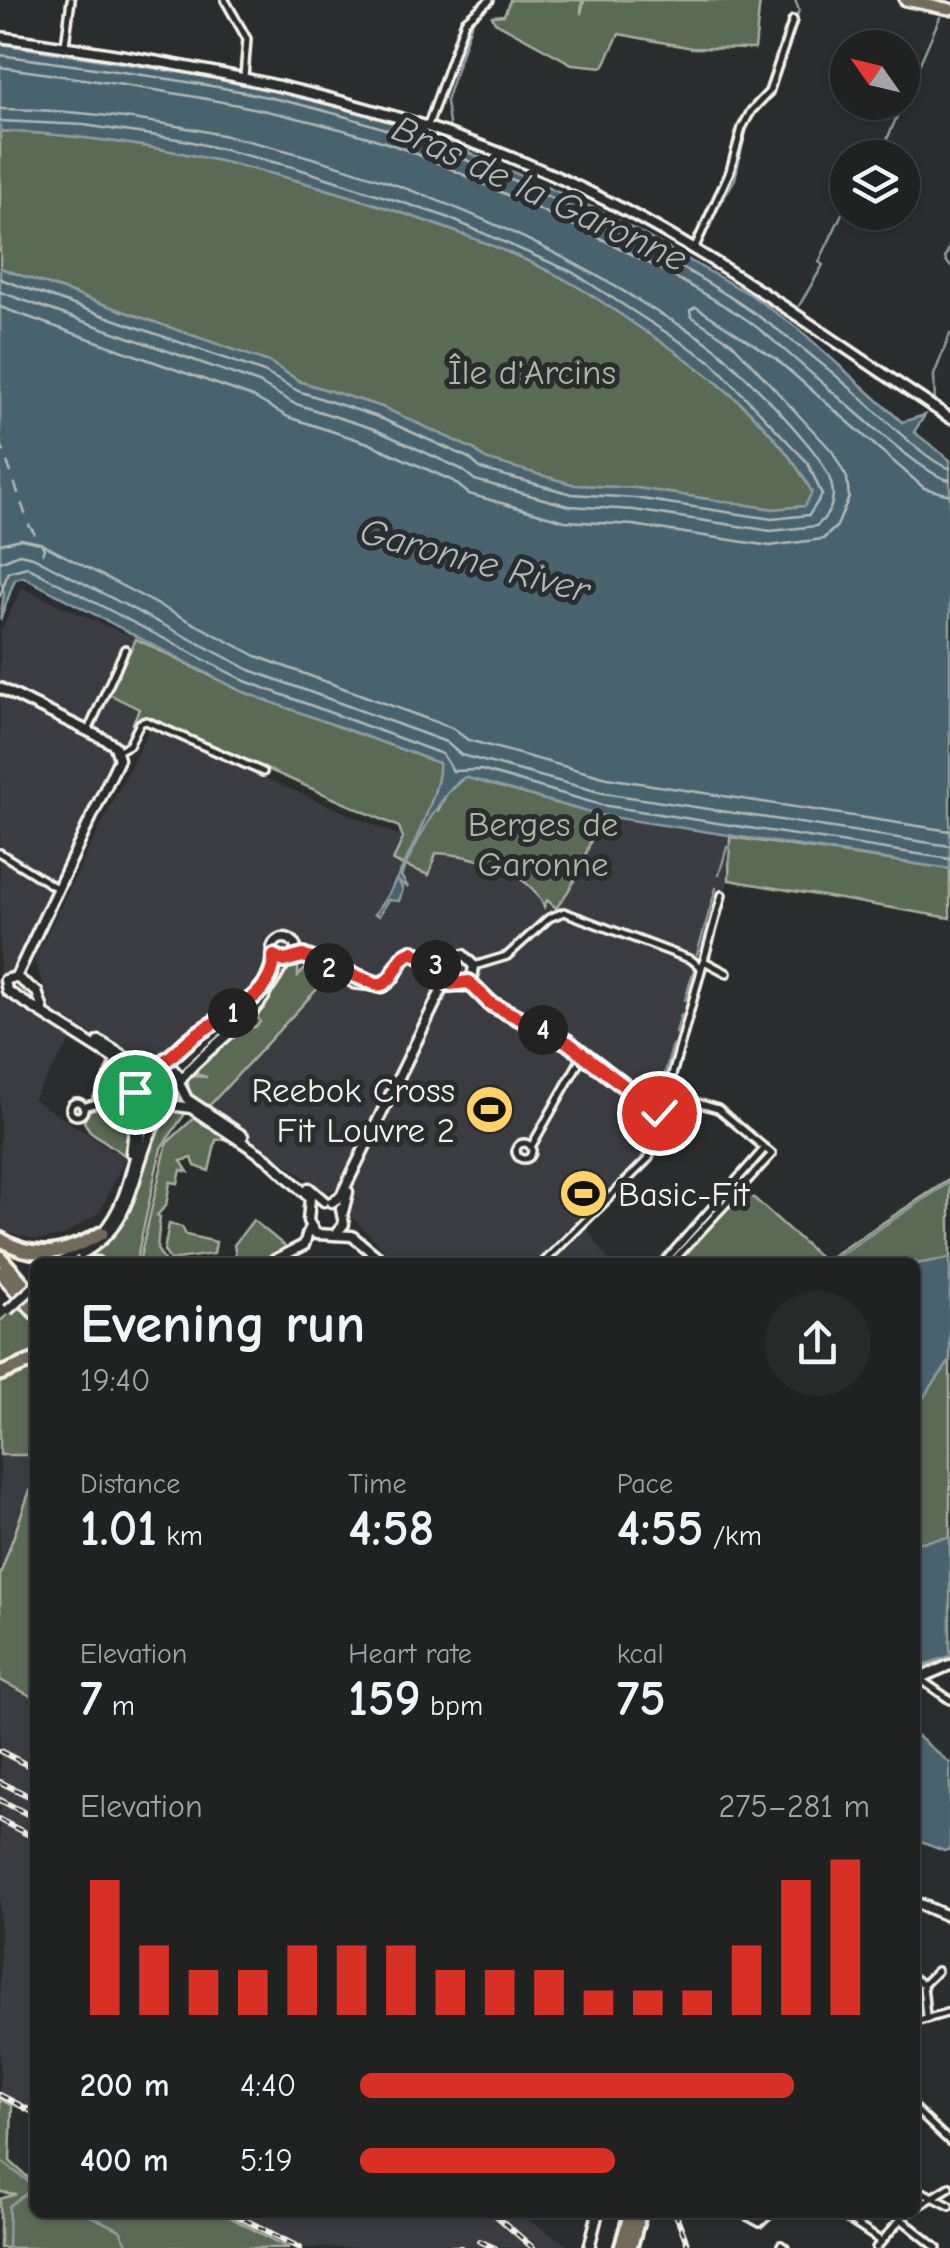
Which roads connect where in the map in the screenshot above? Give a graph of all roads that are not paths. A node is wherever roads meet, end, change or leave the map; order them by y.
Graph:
1 (71, 0) edge
2 (225, 0) edge
3 (473, 0) edge
4 (490, 0) edge
5 (905, 0) edge
6 (478, 8) junction
7 (950, 9) edge
8 (793, 20) dead end
9 (0, 37) edge
10 (65, 46) junction
11 (244, 78) junction
12 (427, 129) junction
13 (694, 250) junction
14 (950, 418) edge
15 (125, 649) dead end
16 (0, 688) edge
17 (88, 731) junction
18 (117, 750) junction
19 (262, 772) dead end
20 (0, 853) edge
21 (58, 889) junction
22 (722, 895) dead end
23 (295, 947) junction
24 (274, 956) junction
25 (303, 956) junction
26 (449, 957) junction
27 (429, 959) junction
28 (289, 960) junction
29 (702, 964) junction
30 (474, 966) junction
31 (327, 968) junction
32 (728, 973) dead end
33 (352, 974) junction
34 (443, 975) junction
35 (393, 976) junction
36 (16, 978) junction
37 (362, 978) junction
38 (469, 982) junction
39 (2, 983) edge
40 (354, 984) junction
41 (459, 986) junction
42 (267, 987) junction
43 (38, 998) junction
44 (28, 1004) junction
45 (583, 1055) junction
46 (116, 1059) junction
47 (159, 1063) junction
48 (148, 1065) junction
49 (135, 1081) junction
50 (180, 1082) junction
51 (136, 1094) junction
52 (666, 1094) junction
53 (113, 1098) junction
54 (98, 1102) junction
55 (83, 1106) dead end
56 (169, 1106) junction
57 (661, 1114) junction
58 (531, 1147) dead end
59 (132, 1148) junction
60 (765, 1148) junction
61 (738, 1186) junction
62 (328, 1202) junction
63 (124, 1204) junction
64 (310, 1210) junction
65 (344, 1216) junction
66 (310, 1226) junction
67 (102, 1233) junction
68 (330, 1236) junction
69 (0, 1239) edge
70 (375, 1254) junction
71 (555, 1256) joint
72 (68, 1258) edge
73 (70, 1258) edge
74 (279, 1258) edge
75 (289, 1258) edge
76 (370, 1258) edge
77 (381, 1258) edge
78 (383, 1258) edge
79 (551, 1258) edge
80 (672, 1258) edge
81 (2, 1268) edge
82 (30, 1288) edge
83 (30, 1295) edge
84 (30, 1308) edge
85 (0, 1316) edge
86 (30, 1362) edge
87 (0, 1374) edge
88 (950, 1665) edge
89 (920, 1678) edge
90 (920, 1681) edge
91 (950, 1700) edge
92 (920, 1904) edge
93 (950, 1916) edge
94 (938, 1971) dead end
95 (920, 1982) edge
96 (924, 1984) junction
97 (950, 2012) edge
98 (926, 2016) junction
99 (920, 2019) edge
100 (920, 2114) edge
101 (950, 2142) edge
102 (950, 2187) edge
103 (920, 2191) edge
104 (932, 2198) junction
105 (920, 2205) edge
106 (950, 2206) edge
107 (596, 2218) edge
108 (629, 2218) edge
109 (638, 2218) edge
110 (847, 2218) edge
111 (900, 2218) joint
112 (881, 2241) junction
113 (589, 2248) edge
114 (621, 2248) edge
115 (630, 2248) edge
116 (876, 2248) edge
117 (938, 2248) edge

1 - 10 street
2 - 11 street
3 - 6 street
4 - 6 street
5 - 7 main road
6 - 12 street
8 - 13 street
9 - 10 street
10 - 11 street
11 - 12 street
12 - 13 street
13 - 14 street
15 - 17 street
16 - 17 street
17 - 18 street
18 - 19 street
18 - 21 street
20 - 21 street
21 - 36 street
22 - 29 street
23 - 24 street
23 - 25 street
23 - 28 street
24 - 28 street
24 - 42 street
25 - 28 street
25 - 31 street
26 - 27 street
26 - 30 street
26 - 34 street
27 - 34 street
27 - 35 street
28 - 42 street
29 - 30 street
29 - 32 street
29 - 52 street
30 - 38 street
31 - 33 street
31 - 40 street
33 - 37 street
33 - 40 street
34 - 41 street
34 - 62 street
35 - 37 street
35 - 40 street
36 - 39 street
36 - 43 street
37 - 40 street
38 - 41 street
38 - 45 street
39 - 44 street
41 - 65 street
42 - 47 street
42 - 50 street
42 - 63 street
43 - 44 street
43 - 48 street
44 - 46 street
45 - 57 street
45 - 58 street
46 - 49 street
46 - 54 street
47 - 48 street
47 - 50 street, bridge
48 - 49 street
49 - 51 street
50 - 56 street
50 - 62 street
51 - 53 street
51 - 56 street, bridge
51 - 59 street
52 - 57 street
52 - 60 street
53 - 54 street
53 - 59 street
54 - 55 street
56 - 63 street
56 - 64 street
57 - 71 street
59 - 63 street
60 - 61 street
60 - 61 street
61 - 80 street
62 - 64 street
62 - 65 street
63 - 67 street
63 - 73 street
64 - 66 street
65 - 68 street
65 - 78 street
66 - 68 street
66 - 74 street
67 - 69 highway
67 - 72 street
68 - 70 street
68 - 75 street
70 - 76 street
70 - 77 street
71 - 79 street
81 - 82 highway
81 - 84 highway
83 - 85 street, bridge
86 - 87 highway
88 - 89 street
90 - 91 street
92 - 93 street
94 - 96 street
95 - 96 street
96 - 98 street
97 - 98 street
98 - 99 street
100 - 101 street
102 - 104 street
103 - 104 street
104 - 105 street
104 - 106 street
107 - 113 street
108 - 114 highway
109 - 115 highway
110 - 112 street
111 - 112 street
111 - 117 street
112 - 116 street

